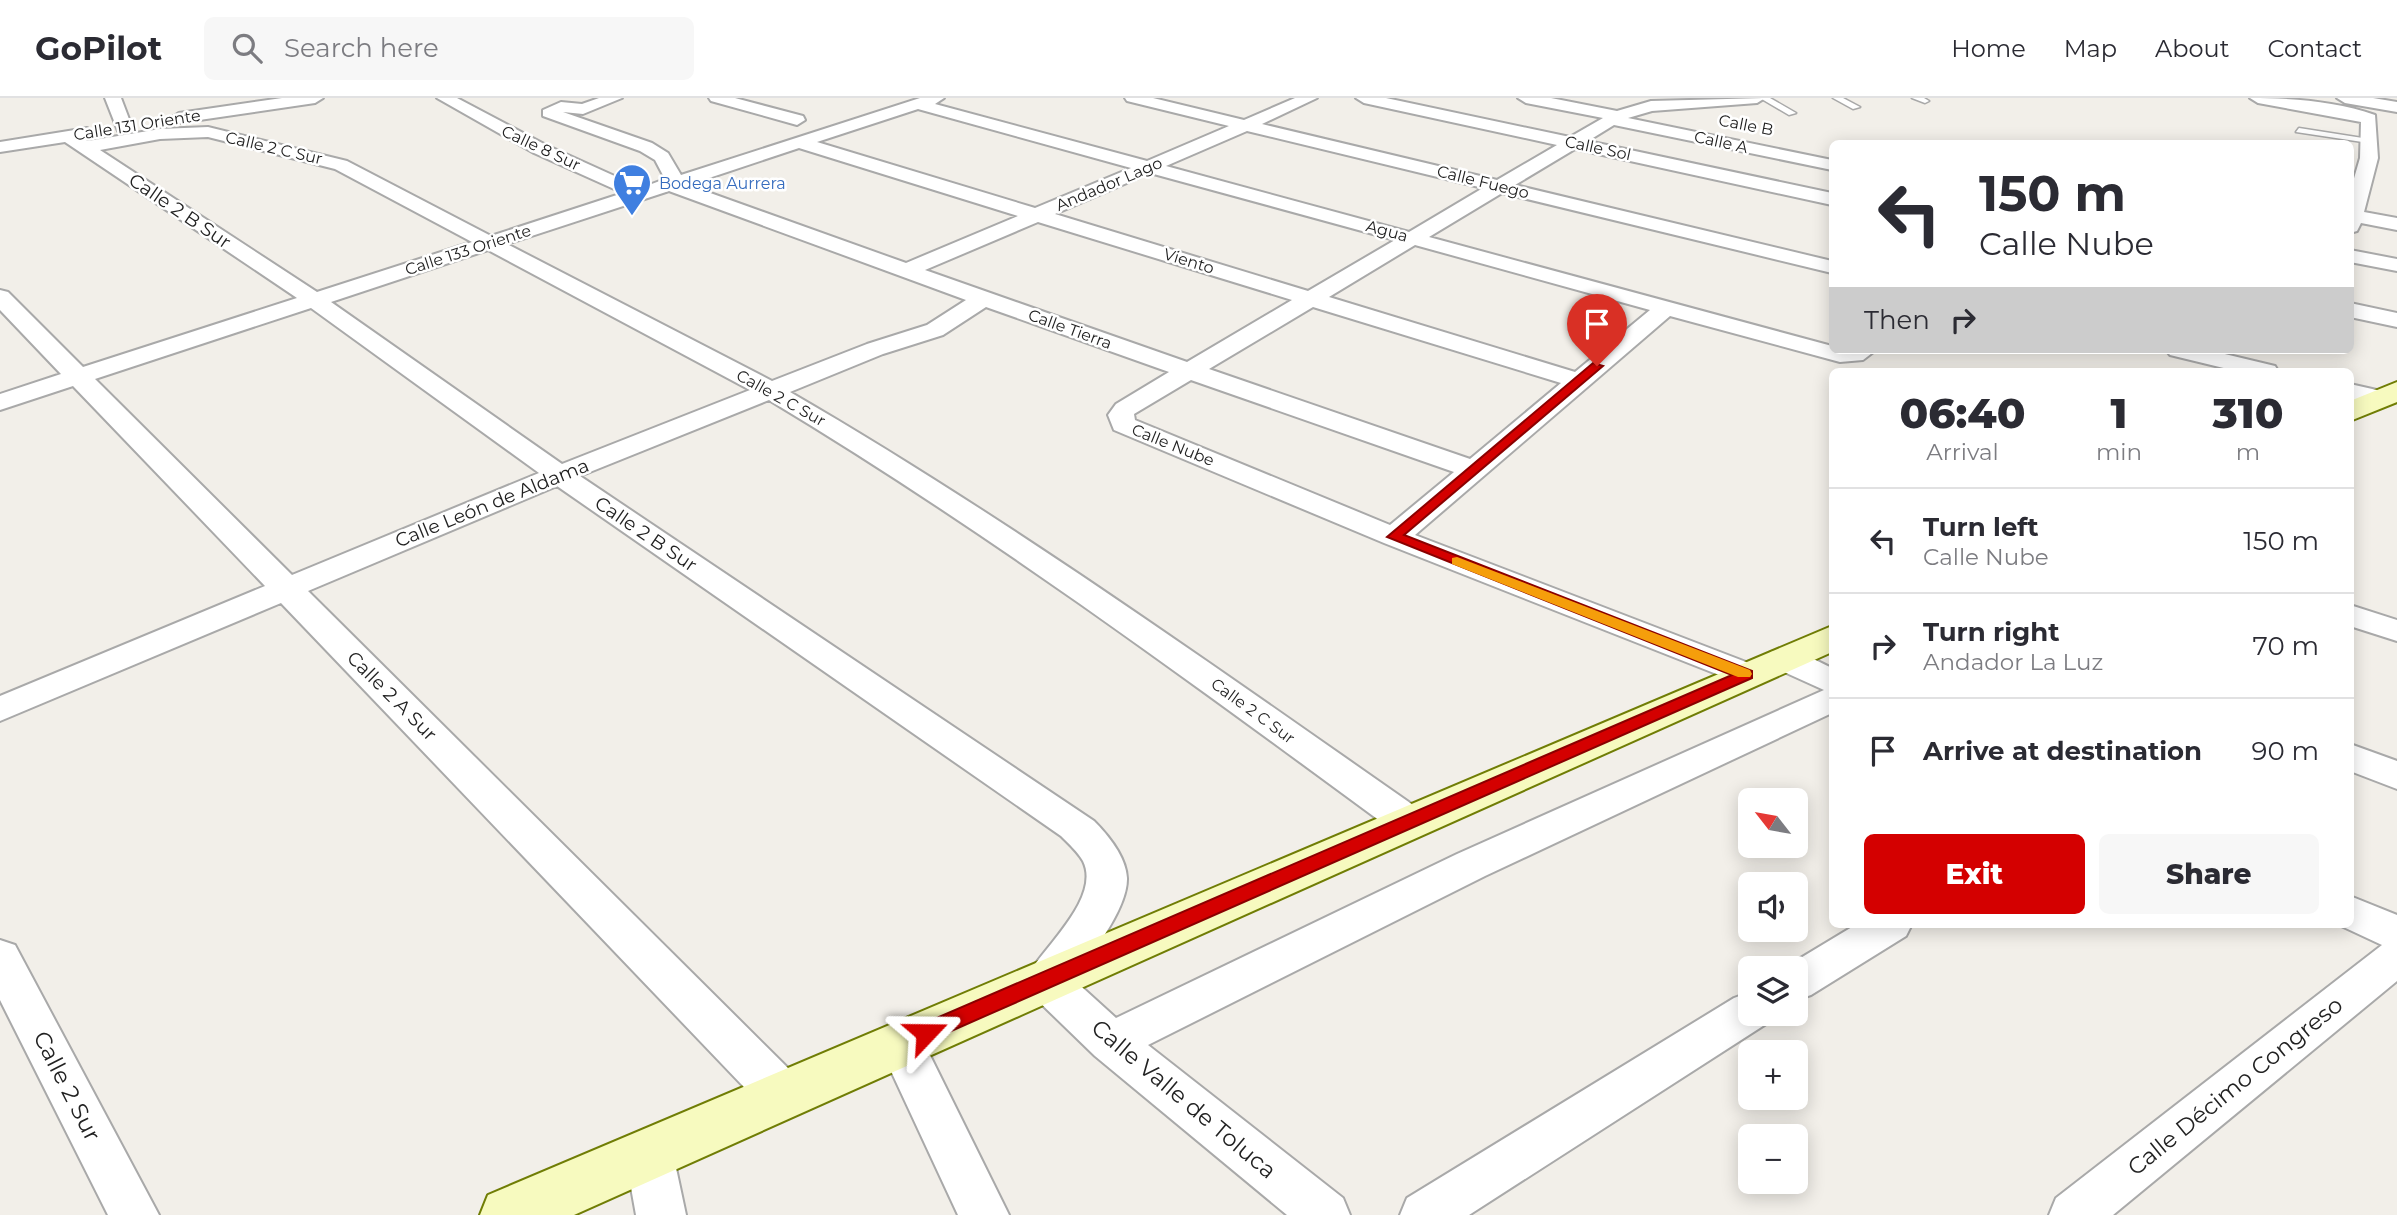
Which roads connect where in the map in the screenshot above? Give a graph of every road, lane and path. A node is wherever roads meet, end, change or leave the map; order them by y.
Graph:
1 (113, 98) edge
2 (315, 98) edge
3 (445, 98) edge
4 (614, 98) edge
5 (717, 98) edge
6 (1133, 98) edge
7 (1309, 98) edge
8 (1364, 98) edge
9 (1526, 98) edge
10 (1757, 98) edge
11 (1764, 98) edge
12 (1837, 98) edge
13 (1916, 98) edge
14 (2258, 98) edge
15 (2342, 98) edge
16 (927, 101) edge
17 (1925, 101) dead end
18 (255, 102) edge
19 (552, 105) edge
20 (1856, 107) dead end
21 (2397, 107) edge
22 (583, 109) junction
23 (1627, 110) edge
24 (1792, 113) dead end
25 (1709, 118) dead end
26 (1245, 125) junction
27 (124, 127) junction
28 (2299, 130) dead end
29 (798, 131) junction
30 (2336, 140) edge
31 (77, 142) junction
32 (1572, 143) junction
33 (2354, 145) edge
34 (0, 147) edge
35 (2369, 149) junction
36 (674, 152) junction
37 (2354, 158) edge
38 (1829, 164) edge
39 (1148, 167) junction
40 (704, 173) junction
41 (672, 183) junction
42 (1499, 186) junction
43 (640, 194) junction
44 (1829, 198) edge
45 (2354, 207) edge
46 (1037, 215) junction
47 (2354, 215) edge
48 (2397, 224) edge
49 (1412, 238) junction
50 (491, 243) junction
51 (2354, 257) edge
52 (2397, 265) edge
53 (1829, 266) edge
54 (908, 270) junction
55 (0, 297) edge
56 (984, 298) junction
57 (1311, 298) junction
58 (314, 300) junction
59 (1666, 308) junction
60 (2354, 311) edge
61 (2397, 320) edge
62 (1829, 352) edge
63 (2195, 354) edge
64 (2253, 368) edge
65 (1189, 371) junction
66 (80, 376) junction
67 (1579, 380) junction
68 (771, 391) junction
69 (2354, 391) edge
70 (2389, 395) edge
71 (0, 402) edge
72 (2354, 410) edge
73 (1474, 470) junction
74 (559, 475) junction
75 (1394, 537) junction
76 (285, 589) junction
77 (2354, 616) edge
78 (2397, 631) edge
79 (1829, 639) edge
80 (1765, 667) junction
81 (1829, 680) edge
82 (1829, 700) edge
83 (0, 709) edge
84 (2354, 758) edge
85 (2397, 776) edge
86 (1409, 822) junction
87 (2354, 914) edge
88 (1884, 928) edge
89 (2397, 933) edge
90 (0, 957) edge
91 (2397, 957) edge
92 (1808, 975) edge
93 (1046, 981) junction
94 (1738, 1019) edge
95 (1111, 1042) junction
96 (901, 1043) junction
97 (783, 1096) junction
98 (649, 1154) junction
99 (134, 1215) edge
100 (509, 1215) edge
101 (661, 1215) edge
102 (984, 1215) edge
103 (1325, 1215) edge
104 (1425, 1215) edge
105 (2074, 1215) edge

1 - 27 street
2 - 18 street, Calle 131 Oriente
3 - 43 street, Calle 8 Sur
4 - 22 street
5 - 29 street, Viento
6 - 26 street, Calle Fuego
7 - 26 street, Andador Lago
8 - 32 street, Calle Sol
9 - 23 street
10 - 23 street
11 - 24 lane
12 - 20 lane
13 - 17 lane
14 - 35 street
15 - 21 street
16 - 29 street, Calle 133 Oriente
16 - 39 street, Agua
18 - 27 street, Calle 131 Oriente
19 - 22 street
19 - 36 street
22 - 36 street
23 - 25 street, Calle B
23 - 32 street, Calle Nube
23 - 38 street, Calle A
26 - 39 street, Andador Lago
26 - 42 street, Calle Fuego
27 - 31 street, Calle 131 Oriente
28 - 30 lane
29 - 40 street, Calle 133 Oriente
29 - 46 street, Viento
31 - 34 street, Calle 131 Oriente
31 - 50 street, Calle 2 C Sur
31 - 58 street, Calle 2 B Sur
32 - 42 street, Calle Nube
32 - 44 street, Calle Sol
33 - 35 lane
35 - 37 street
35 - 45 street
36 - 40 street
36 - 41 street
39 - 46 street, Andador Lago
39 - 49 street, Agua
40 - 41 street, Calle 133 Oriente
41 - 43 street, Calle 133 Oriente
41 - 54 street, Calle Tierra
42 - 49 street, Calle Nube
42 - 53 street, Calle Fuego
43 - 50 street, Calle 133 Oriente
46 - 54 street, Andador Lago
46 - 57 street, Viento
47 - 48 street
49 - 57 street, Calle Nube
49 - 59 street, Agua
50 - 58 street, Calle 133 Oriente
50 - 68 street, Calle 2 C Sur
51 - 52 street
54 - 56 street, Calle Tierra
55 - 66 street, Calle 2 A Sur
56 - 65 street, Calle Tierra
56 - 68 street, Calle León de Aldama
57 - 65 street, Calle Nube
57 - 67 street, Viento
58 - 66 street, Calle 133 Oriente
58 - 74 street, Calle 2 B Sur
59 - 62 street, Agua
59 - 67 street
60 - 61 street
63 - 64 street
65 - 73 street, Calle Tierra
65 - 75 street, Calle Nube
66 - 71 street, Calle 133 Oriente
66 - 76 street, Calle 2 A Sur
67 - 73 street
68 - 74 street, Calle León de Aldama
68 - 86 street, Calle 2 C Sur
69 - 70 street
70 - 72 main road
73 - 75 street
74 - 76 street, Calle León de Aldama
74 - 93 street, Calle 2 B Sur
75 - 80 street, Calle Nube
76 - 83 street, Calle León de Aldama
76 - 97 street, Calle 2 A Sur
77 - 78 street
79 - 80 main road
80 - 81 street, Calle Nube
80 - 86 main road
82 - 95 street
84 - 85 street
86 - 93 main road
87 - 89 street
88 - 92 street
90 - 99 street, Calle 2 Sur
91 - 105 street, Calle Décimo Congreso
93 - 95 street, Calle Valle de Toluca
93 - 96 main road
94 - 104 street
95 - 103 street, Calle Valle de Toluca
96 - 97 main road
96 - 102 street
97 - 98 main road
98 - 100 main road
98 - 101 street

